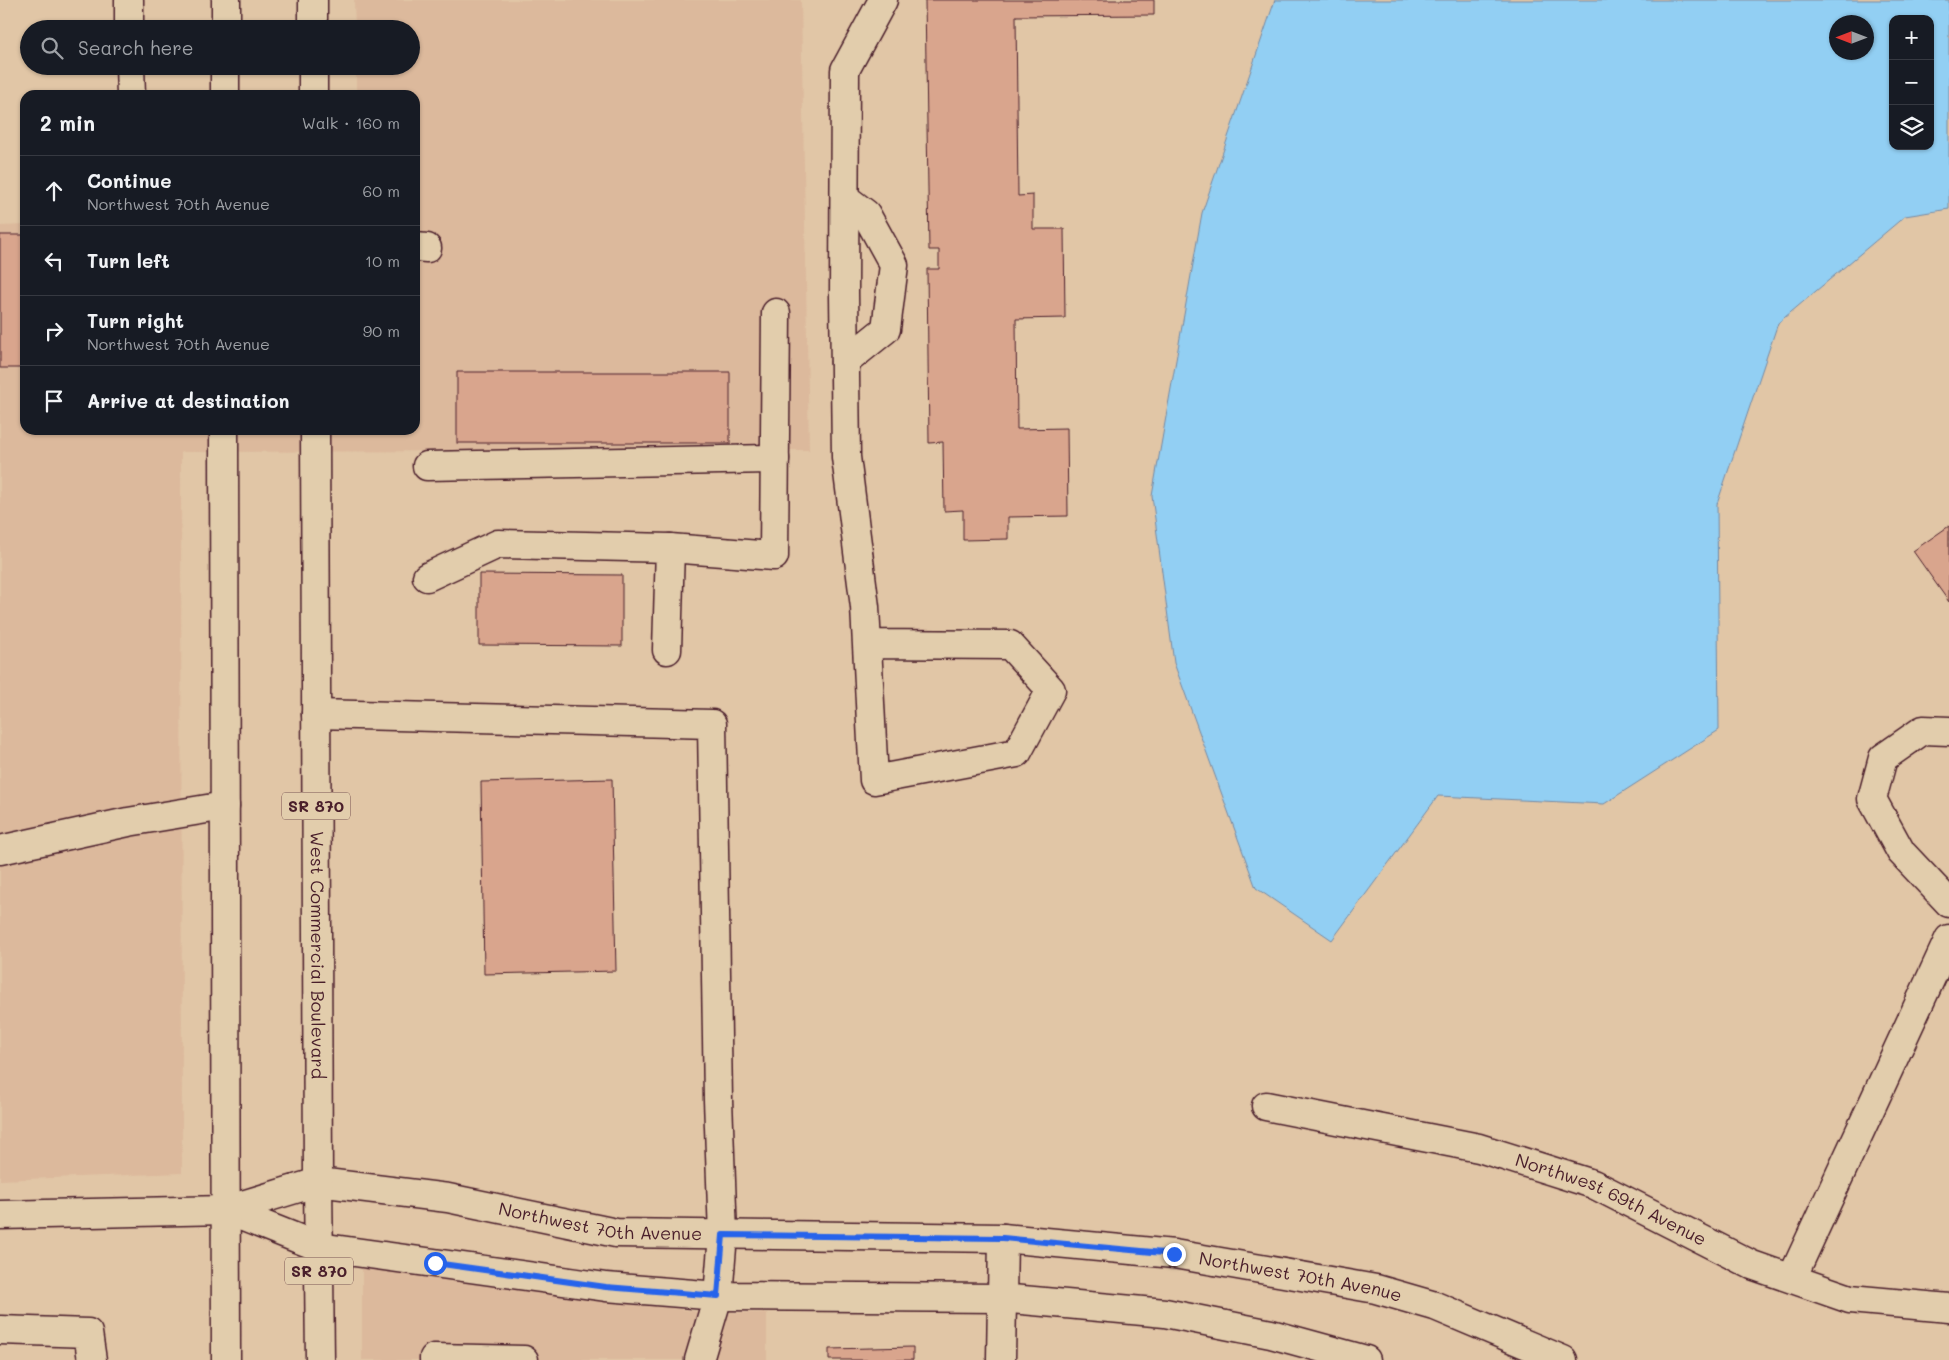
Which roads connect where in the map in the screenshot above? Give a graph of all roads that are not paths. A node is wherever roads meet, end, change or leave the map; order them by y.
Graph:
1 (129, 0) edge
2 (226, 0) edge
3 (313, 0) edge
4 (883, 0) edge
5 (130, 20) edge
6 (226, 20) edge
7 (313, 20) edge
8 (130, 75) edge
9 (225, 75) edge
10 (313, 75) edge
11 (131, 90) edge
12 (225, 90) edge
13 (313, 90) edge
14 (845, 198) junction
15 (776, 314) dead end
16 (845, 362) junction
17 (224, 435) edge
18 (315, 435) edge
19 (775, 459) junction
20 (427, 466) dead end
21 (670, 548) junction
22 (427, 577) dead end
23 (867, 644) junction
24 (667, 650) dead end
25 (316, 714) junction
26 (1949, 731) edge
27 (225, 806) junction
28 (0, 850) edge
29 (1949, 903) edge
30 (1949, 940) edge
31 (1266, 1106) dead end
32 (318, 1182) junction
33 (226, 1210) junction
34 (0, 1215) edge
35 (723, 1235) junction
36 (1003, 1238) junction
37 (319, 1248) junction
38 (1792, 1278) junction
39 (718, 1296) junction
40 (1001, 1298) junction
41 (1949, 1308) edge
42 (0, 1330) edge
43 (92, 1360) edge
44 (226, 1360) edge
45 (320, 1360) edge
46 (434, 1360) edge
47 (524, 1360) edge
48 (699, 1360) edge
49 (1001, 1360) edge
50 (1366, 1360) edge
51 (1563, 1360) edge

1 - 5 main road
2 - 6 main road
3 - 7 main road
4 - 14 main road
8 - 11 main road
9 - 12 main road
10 - 13 main road
14 - 16 main road
14 - 16 main road
15 - 19 main road
16 - 23 main road
17 - 27 main road
18 - 25 main road, West Commercial Boulevard / SR 870
19 - 20 main road
19 - 21 main road
21 - 22 main road
21 - 24 main road
23 - 23 main road
25 - 32 main road, West Commercial Boulevard / SR 870
25 - 35 main road
26 - 29 main road
27 - 28 main road
27 - 33 main road
30 - 38 main road
31 - 38 main road, Northwest 69th Avenue
32 - 33 main road, Northwest 70th Avenue
32 - 35 main road, Northwest 70th Avenue
32 - 37 main road, West Commercial Boulevard / SR 870
33 - 34 main road, Northwest 70th Avenue
33 - 37 main road, Northwest 70th Avenue
33 - 44 main road
35 - 36 main road, Northwest 70th Avenue
35 - 39 main road
36 - 40 main road
36 - 51 main road, Northwest 70th Avenue
37 - 39 main road, Northwest 70th Avenue
37 - 45 main road, West Commercial Boulevard / SR 870
38 - 41 main road, Northwest 69th Avenue
39 - 40 main road, Northwest 70th Avenue
39 - 48 main road
40 - 49 main road
40 - 50 main road, Northwest 70th Avenue
42 - 43 main road
46 - 47 main road

